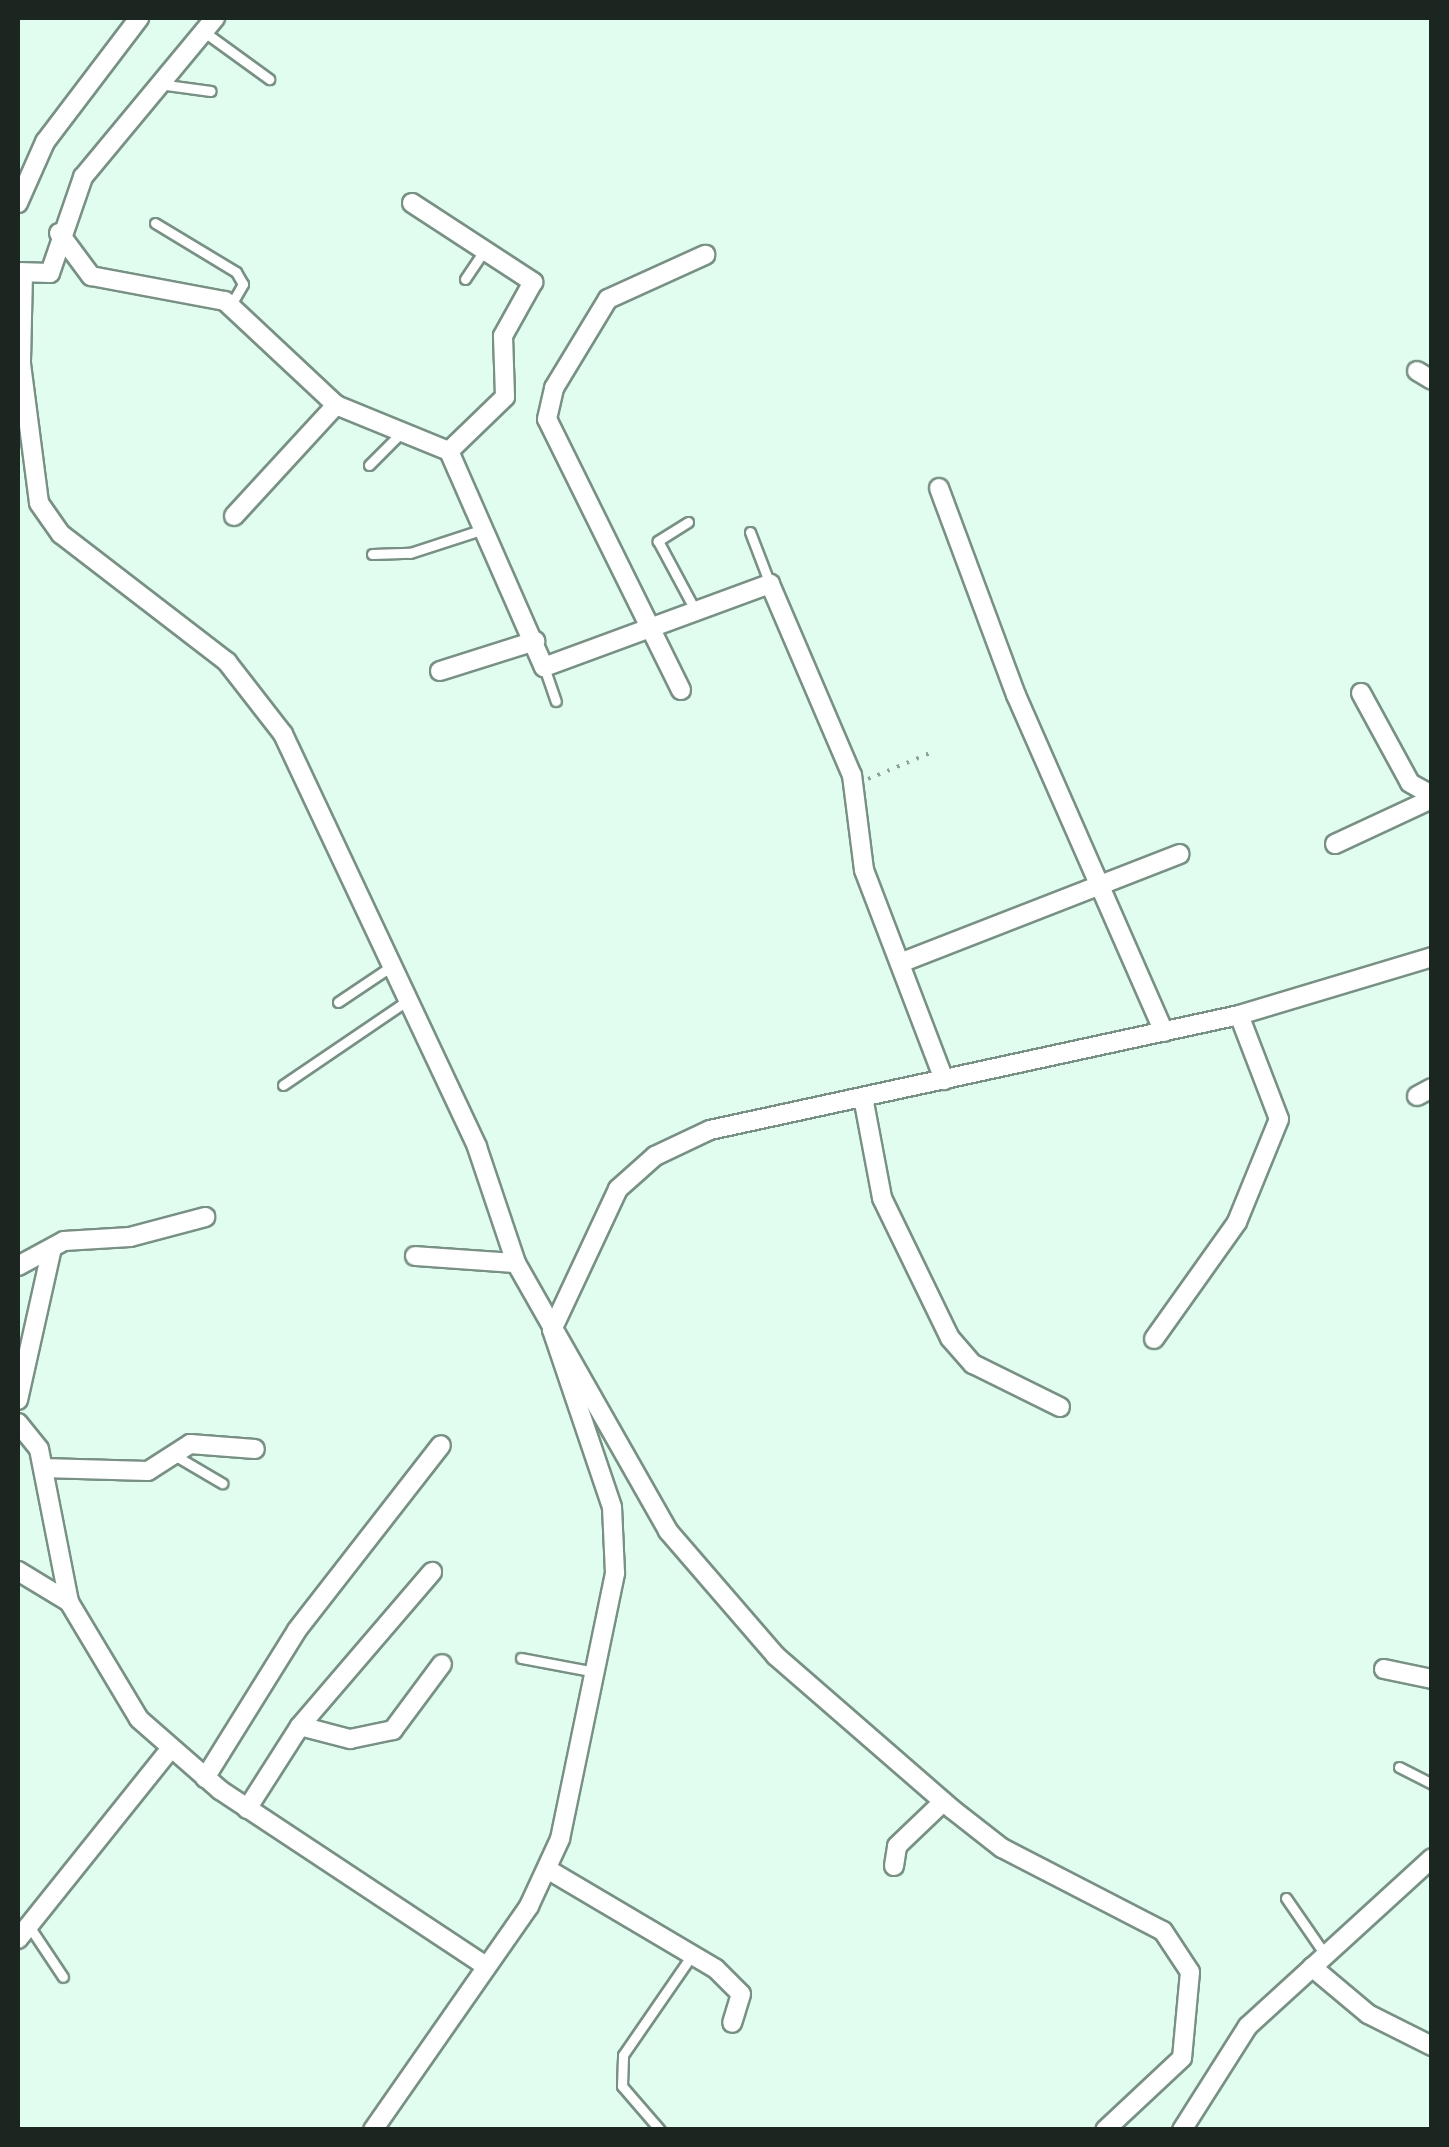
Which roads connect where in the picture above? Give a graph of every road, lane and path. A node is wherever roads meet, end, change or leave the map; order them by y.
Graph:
1 (139, 18) edge
2 (209, 24) edge
3 (268, 79) dead end
4 (156, 83) junction
5 (211, 91) dead end
6 (18, 203) edge
7 (412, 203) dead end
8 (155, 224) dead end
9 (59, 232) junction
10 (487, 247) junction
11 (704, 255) dead end
12 (30, 273) edge
13 (466, 279) dead end
14 (231, 305) junction
15 (336, 405) junction
16 (403, 431) junction
17 (449, 451) junction
18 (369, 465) dead end
19 (939, 488) dead end
20 (234, 516) dead end
21 (688, 522) dead end
22 (487, 528) junction
23 (750, 532) dead end
24 (372, 554) dead end
25 (770, 584) junction
26 (694, 608) junction
27 (648, 624) junction
28 (535, 640) junction
29 (544, 667) junction
30 (440, 671) dead end
31 (681, 690) dead end
32 (1361, 694) dead end
33 (556, 701) dead end
34 (935, 751) dead end
35 (854, 785) junction
36 (1432, 797) edge
37 (1335, 844) dead end
38 (1179, 854) dead end
39 (1102, 885) junction
40 (1432, 958) edge
41 (900, 963) junction
42 (393, 965) junction
43 (409, 1000) junction
44 (338, 1002) dead end
45 (1239, 1015) junction
46 (1164, 1032) junction
47 (944, 1080) junction
48 (283, 1085) dead end
49 (862, 1097) junction
50 (205, 1217) dead end
51 (51, 1252) junction
52 (415, 1256) dead end
53 (516, 1263) junction
54 (18, 1266) edge
55 (554, 1319) junction
56 (1154, 1339) dead end
57 (18, 1400) edge
58 (1060, 1407) dead end
59 (18, 1423) edge
60 (442, 1445) dead end
61 (256, 1449) dead end
62 (172, 1454) junction
63 (43, 1468) junction
64 (222, 1482) dead end
65 (432, 1572) dead end
66 (18, 1573) edge
67 (69, 1602) junction
68 (521, 1658) dead end
69 (442, 1664) dead end
70 (1384, 1669) dead end
71 (599, 1673) junction
72 (1432, 1679) edge
73 (300, 1726) junction
74 (170, 1748) junction
75 (1399, 1767) dead end
76 (205, 1778) junction
77 (1432, 1784) edge
78 (944, 1802) junction
79 (246, 1809) junction
80 (1432, 1858) edge
81 (894, 1866) dead end
82 (546, 1869) junction
83 (1286, 1898) dead end
84 (23, 1933) edge
85 (692, 1954) junction
86 (1319, 1962) junction
87 (484, 1965) junction
88 (63, 1978) dead end
89 (732, 2023) dead end
90 (1432, 2046) edge
91 (378, 2127) edge
92 (660, 2130) edge
93 (1106, 2130) edge
94 (1182, 2130) edge

1 - 6 street
2 - 3 lane
2 - 4 street
4 - 5 lane
4 - 9 street
7 - 10 street
8 - 14 lane
9 - 12 street
9 - 14 street
10 - 13 lane
10 - 17 street
11 - 27 street
12 - 42 street
14 - 15 street
15 - 16 street
15 - 20 street
16 - 17 street
16 - 18 lane
17 - 22 street
19 - 39 street
21 - 26 lane
22 - 24 lane
22 - 28 street
23 - 25 lane
25 - 26 street
25 - 35 street
26 - 27 street
27 - 29 street
27 - 31 street
28 - 29 street
28 - 30 street
29 - 33 lane
32 - 36 street
34 - 35 path
35 - 41 street
36 - 37 street
38 - 39 street
39 - 41 street
39 - 46 street
40 - 45 street
41 - 47 street
42 - 43 street
42 - 44 lane
43 - 48 lane
43 - 53 street
45 - 46 street
45 - 56 street
46 - 47 street
47 - 49 street
49 - 55 street
49 - 58 street
50 - 51 street
51 - 54 street
51 - 57 street
52 - 53 street
53 - 55 street
55 - 71 street
55 - 78 street
59 - 63 street
60 - 76 street
61 - 62 street
62 - 63 street
62 - 64 lane
63 - 67 street
65 - 73 street
66 - 67 street
67 - 74 street
68 - 71 lane
69 - 73 street
70 - 72 street
71 - 82 street
73 - 79 street
74 - 76 street
74 - 84 street
75 - 77 lane
76 - 79 street
78 - 81 street
78 - 93 street
79 - 87 street
80 - 86 street
82 - 85 street
82 - 87 street
83 - 86 lane
84 - 88 lane
85 - 89 street
85 - 92 lane
86 - 90 street
86 - 94 street
87 - 91 street

